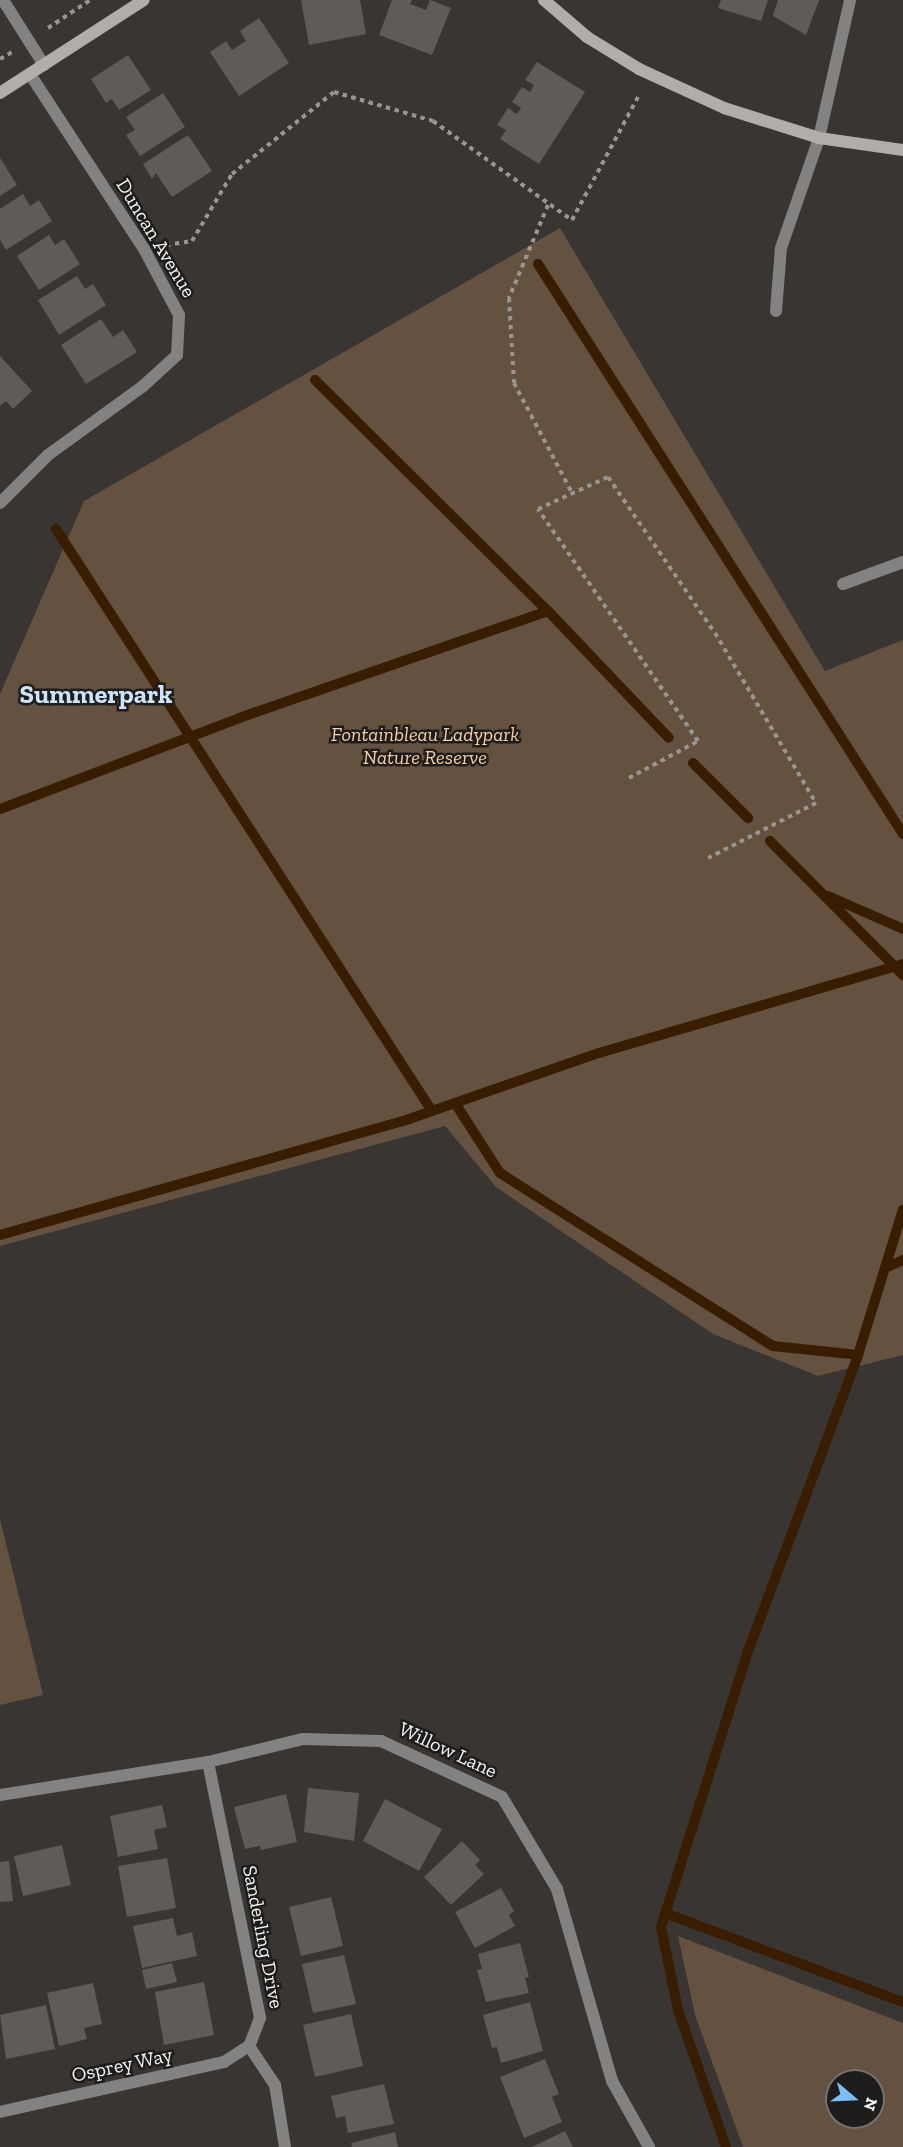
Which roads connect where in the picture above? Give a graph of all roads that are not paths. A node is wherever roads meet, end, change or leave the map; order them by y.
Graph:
1 (3, 0) edge
2 (144, 0) edge
3 (544, 0) edge
4 (850, 0) edge
5 (44, 64) junction
6 (30, 74) junction
7 (0, 93) edge
8 (819, 138) junction
9 (903, 150) edge
10 (776, 311) dead end
11 (0, 503) edge
12 (903, 562) edge
13 (843, 584) dead end
14 (208, 1762) junction
15 (0, 1795) edge
16 (249, 2046) junction
17 (0, 2112) edge
18 (285, 2147) edge
19 (649, 2147) edge

1 - 5 street
2 - 5 street
3 - 8 street
4 - 8 street
5 - 6 street
6 - 7 street
6 - 11 street, Duncan Avenue
8 - 9 street
8 - 10 street
12 - 13 street
14 - 15 street, Willow Lane
14 - 16 street, Sanderling Drive
14 - 19 street, Willow Lane
16 - 17 street, Osprey Way
16 - 18 street

